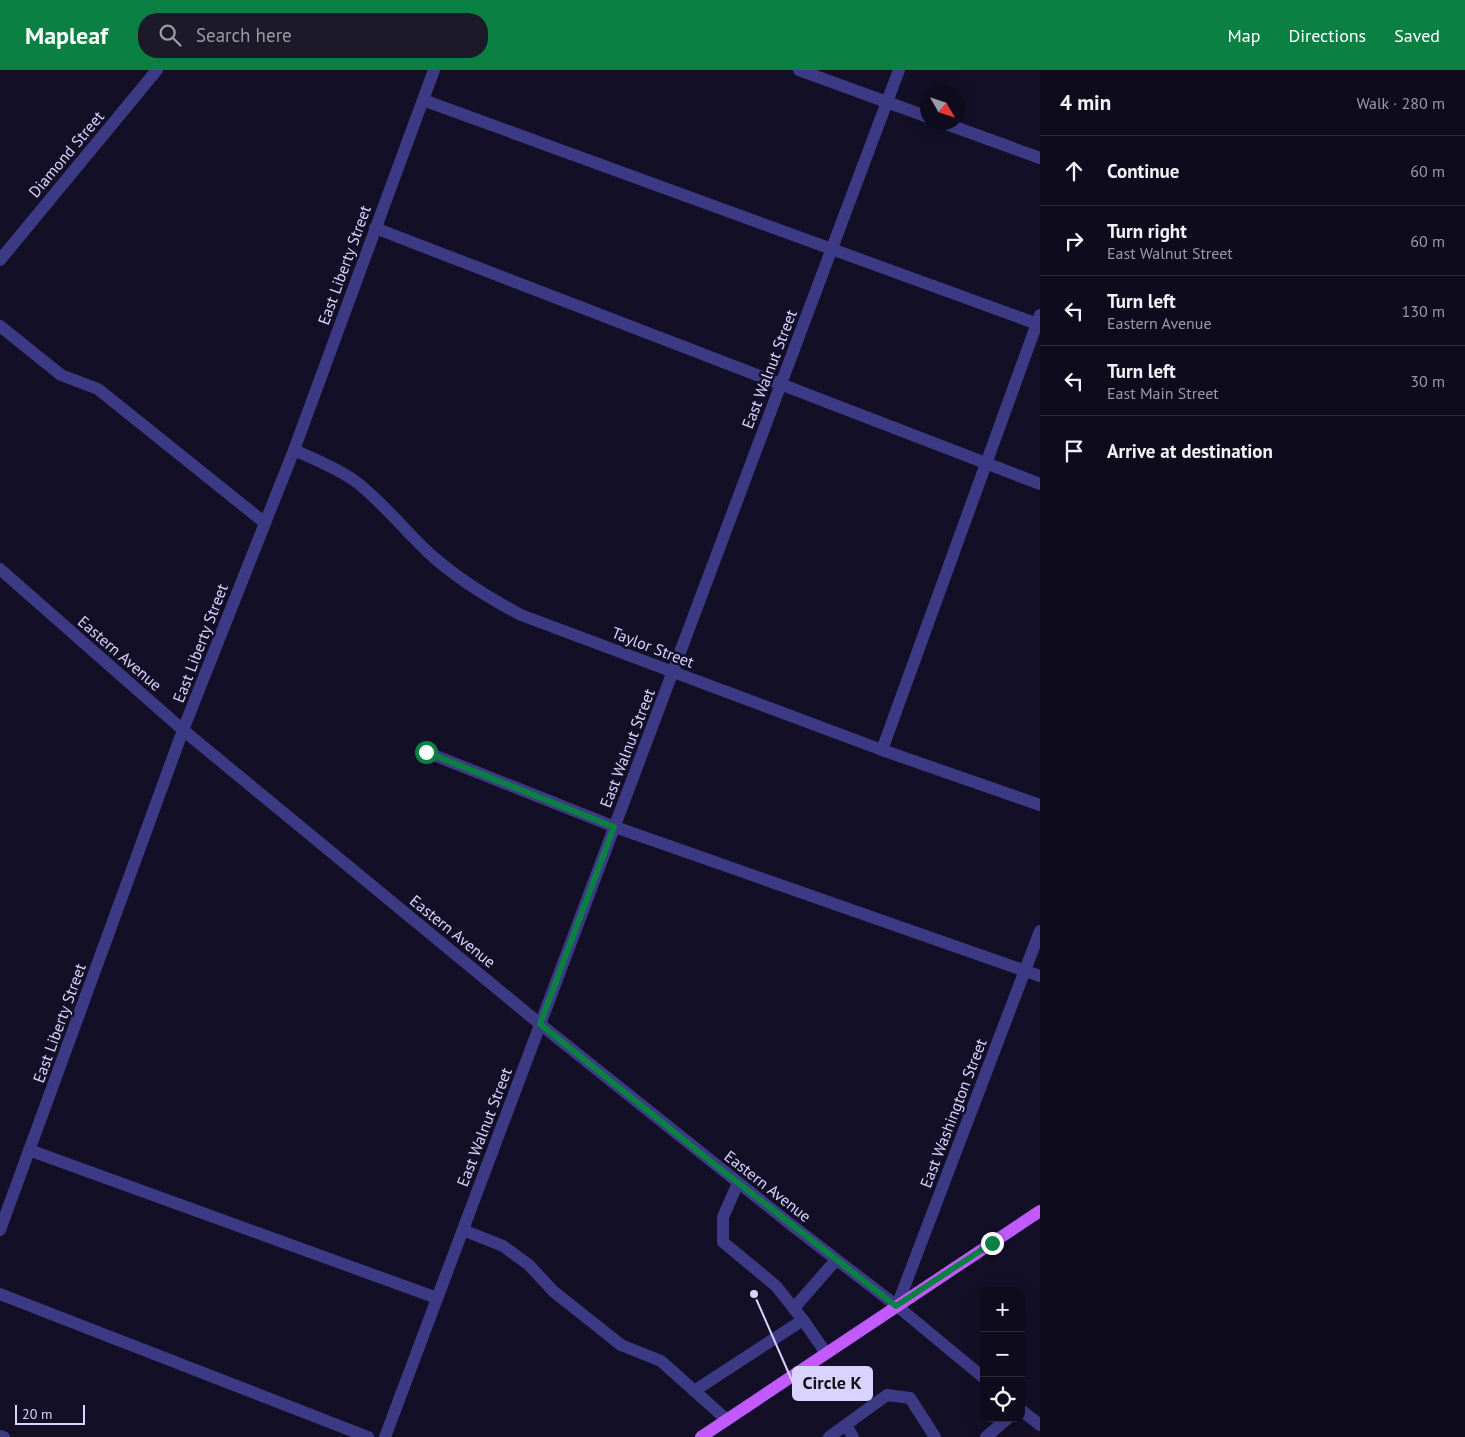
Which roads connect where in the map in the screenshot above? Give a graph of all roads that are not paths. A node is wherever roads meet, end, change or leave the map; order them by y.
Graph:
1 (157, 70) edge
2 (434, 70) edge
3 (799, 70) edge
4 (899, 70) edge
5 (423, 100) junction
6 (887, 102) junction
7 (920, 114) edge
8 (964, 130) edge
9 (1040, 158) edge
10 (375, 228) junction
11 (832, 249) junction
12 (0, 260) edge
13 (1039, 321) edge
14 (0, 326) edge
15 (781, 385) junction
16 (294, 450) junction
17 (985, 463) junction
18 (1040, 484) edge
19 (265, 523) junction
20 (0, 569) edge
21 (673, 672) junction
22 (184, 730) junction
23 (882, 750) junction
24 (426, 752) dead end
25 (1040, 804) edge
26 (614, 827) junction
27 (1040, 931) edge
28 (1025, 970) junction
29 (1040, 976) edge
30 (540, 1024) junction
31 (29, 1150) junction
32 (738, 1183) junction
33 (1040, 1211) edge
34 (0, 1230) edge
35 (462, 1230) junction
36 (836, 1260) junction
37 (0, 1294) edge
38 (437, 1298) junction
39 (896, 1306) junction
40 (794, 1308) junction
41 (803, 1320) junction
42 (826, 1354) junction
43 (983, 1377) edge
44 (694, 1390) junction
45 (1025, 1413) edge
46 (727, 1420) junction
47 (1003, 1422) edge
48 (846, 1425) junction
49 (1040, 1425) edge
50 (0, 1436) edge
51 (4, 1437) edge
52 (368, 1437) edge
53 (385, 1437) edge
54 (701, 1437) edge
55 (829, 1437) edge
56 (853, 1437) edge
57 (935, 1437) edge
58 (986, 1437) edge

1 - 12 street, Diamond Street
2 - 5 street, East Liberty Street
3 - 6 street
4 - 6 street, East Walnut Street
5 - 10 street, East Liberty Street
5 - 11 street
6 - 7 street
6 - 11 street, East Walnut Street
8 - 9 street
10 - 15 street
10 - 16 street, East Liberty Street
11 - 13 street
11 - 15 street, East Walnut Street
13 - 17 street
14 - 19 street
15 - 17 street
15 - 21 street, East Walnut Street
16 - 19 street, East Liberty Street
16 - 21 street, Taylor Street
17 - 18 street
17 - 23 street
19 - 22 street, East Liberty Street
20 - 22 street, Eastern Avenue
21 - 23 street, Taylor Street
21 - 26 street, East Walnut Street
22 - 30 street, Eastern Avenue
22 - 31 street, East Liberty Street
23 - 25 street, Taylor Street
24 - 26 street
26 - 28 street
26 - 30 street, East Walnut Street
27 - 28 street, East Washington Street
28 - 29 street
28 - 39 street, East Washington Street
30 - 32 street, Eastern Avenue
30 - 35 street, East Walnut Street
31 - 34 street, East Liberty Street
31 - 38 street
32 - 36 street, Eastern Avenue
32 - 40 street
33 - 39 main road
35 - 38 street, East Walnut Street
35 - 44 street
36 - 39 street, Eastern Avenue
36 - 40 street
37 - 52 street
38 - 53 street, East Walnut Street
39 - 42 main road
39 - 43 street, Eastern Avenue
40 - 41 street
41 - 42 street
41 - 44 street
42 - 46 main road
44 - 46 street
45 - 49 street
46 - 54 main road
47 - 58 street
48 - 55 street
48 - 56 street
48 - 57 street
50 - 51 street

